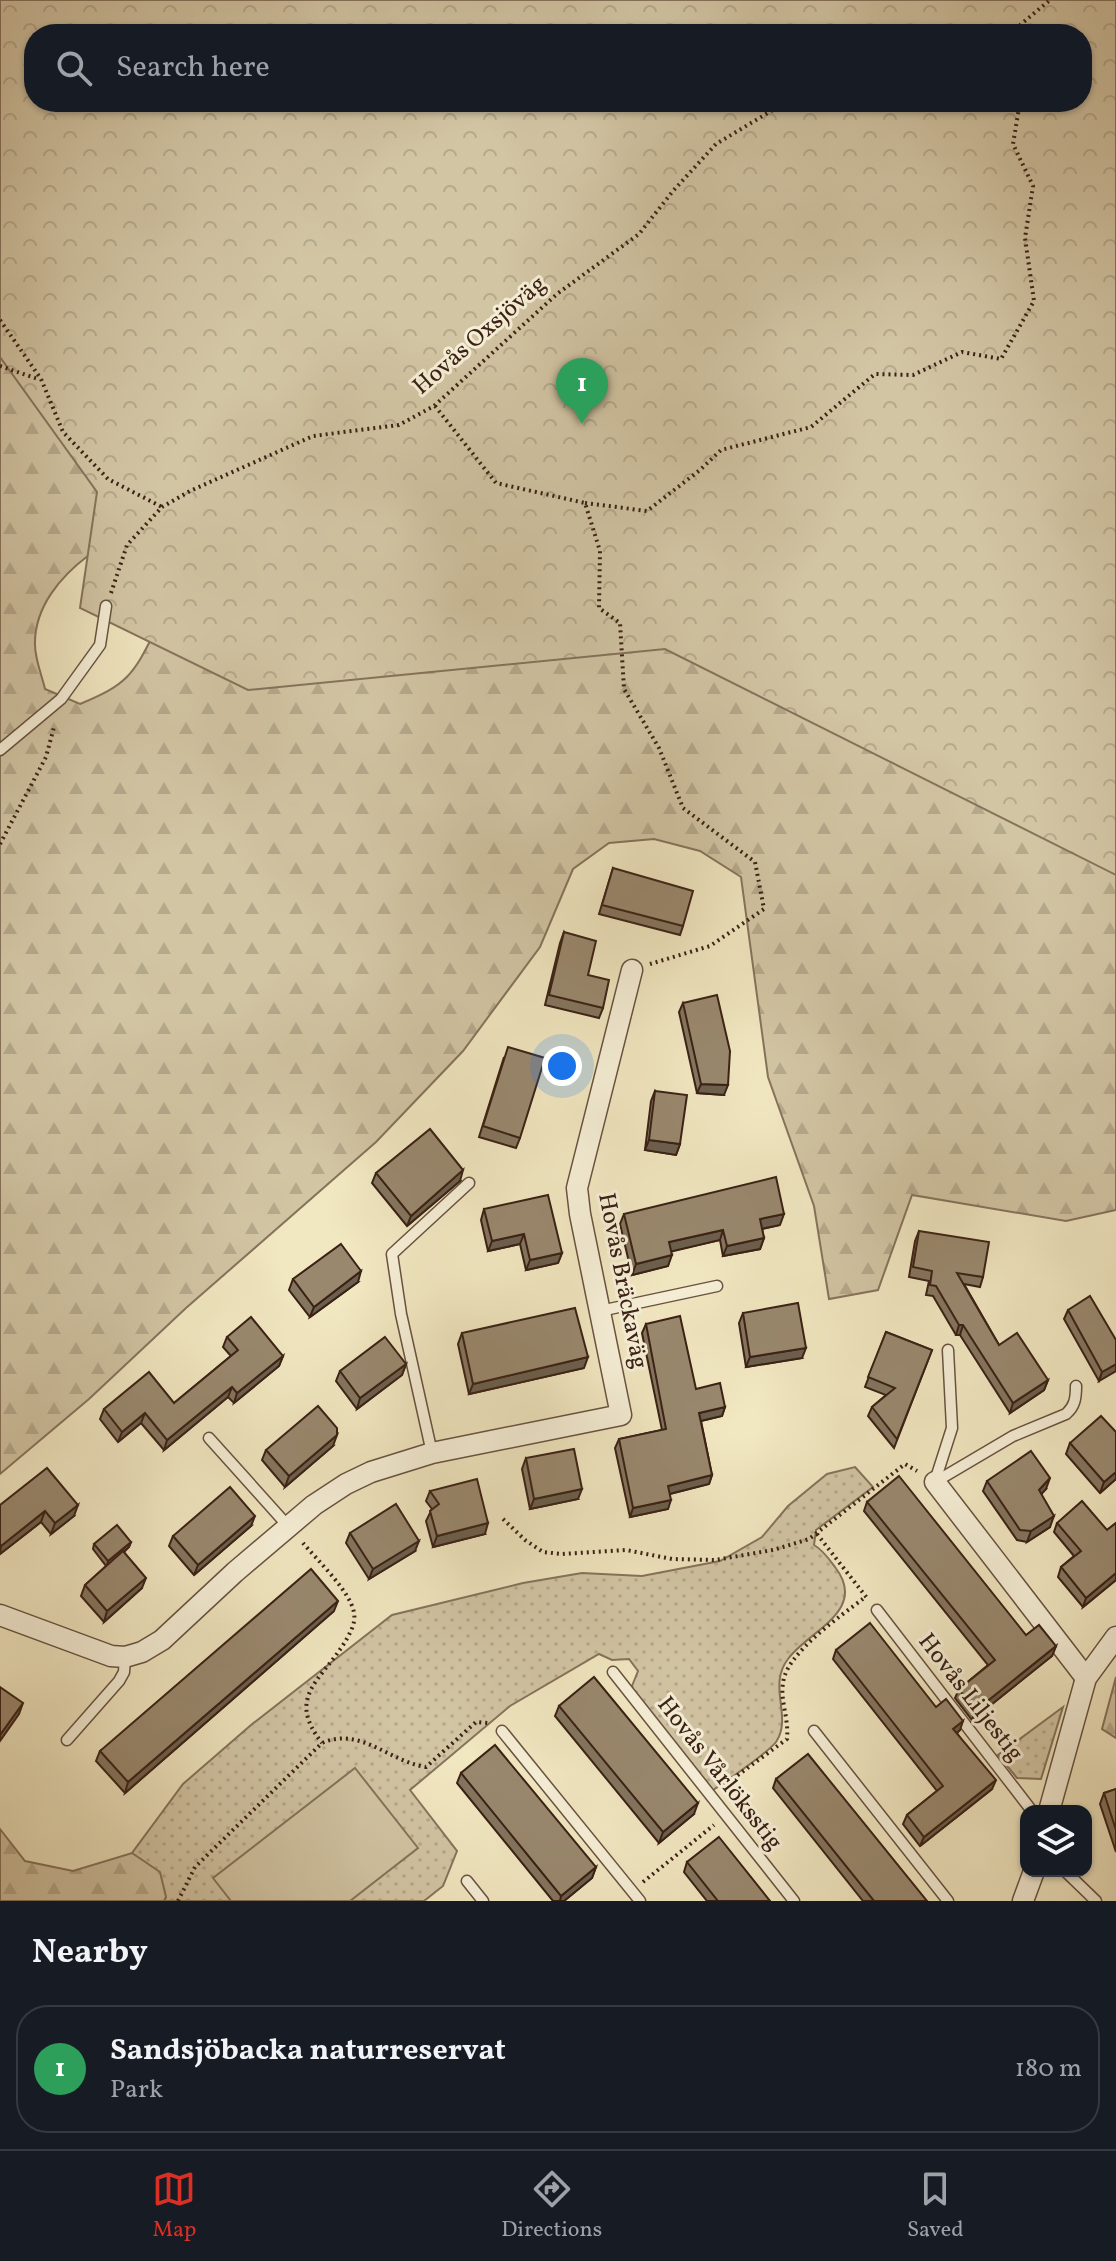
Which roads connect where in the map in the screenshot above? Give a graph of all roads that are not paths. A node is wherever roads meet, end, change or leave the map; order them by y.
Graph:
1 (106, 606) road end
2 (0, 750) edge
3 (632, 970) road end
4 (469, 1183) dead end
5 (717, 1286) dead end
6 (600, 1311) junction
7 (948, 1350) dead end
8 (1076, 1386) dead end
9 (209, 1438) dead end
10 (432, 1453) junction
11 (935, 1482) junction
12 (288, 1526) junction
13 (877, 1610) road end
14 (0, 1615) edge
15 (1116, 1637) edge
16 (125, 1657) junction
17 (613, 1672) dead end
18 (1086, 1678) junction
19 (502, 1731) road end
20 (814, 1731) dead end
21 (67, 1740) dead end
22 (1027, 1805) edge
23 (1051, 1805) edge
24 (1032, 1877) edge
25 (1071, 1877) edge
26 (467, 1881) dead end
27 (483, 1901) edge
28 (640, 1901) edge
29 (794, 1901) edge
30 (948, 1901) edge
31 (1023, 1901) edge
32 (1096, 1901) edge

1 - 2 lane
3 - 6 street, Hovås Bräckaväg
4 - 10 lane
5 - 6 lane
6 - 10 street, Hovås Bräckaväg
7 - 11 lane
8 - 11 lane
9 - 12 lane
10 - 12 street, Hovås Bräckaväg
11 - 18 street
12 - 16 street, Hovås Bräckaväg
13 - 22 lane, Hovås Liljestig
14 - 16 street
15 - 18 street
16 - 21 lane
17 - 29 lane, Hovås Vårlöksstig
18 - 23 street
19 - 28 lane
20 - 30 lane
24 - 31 street
25 - 32 lane
26 - 27 lane

